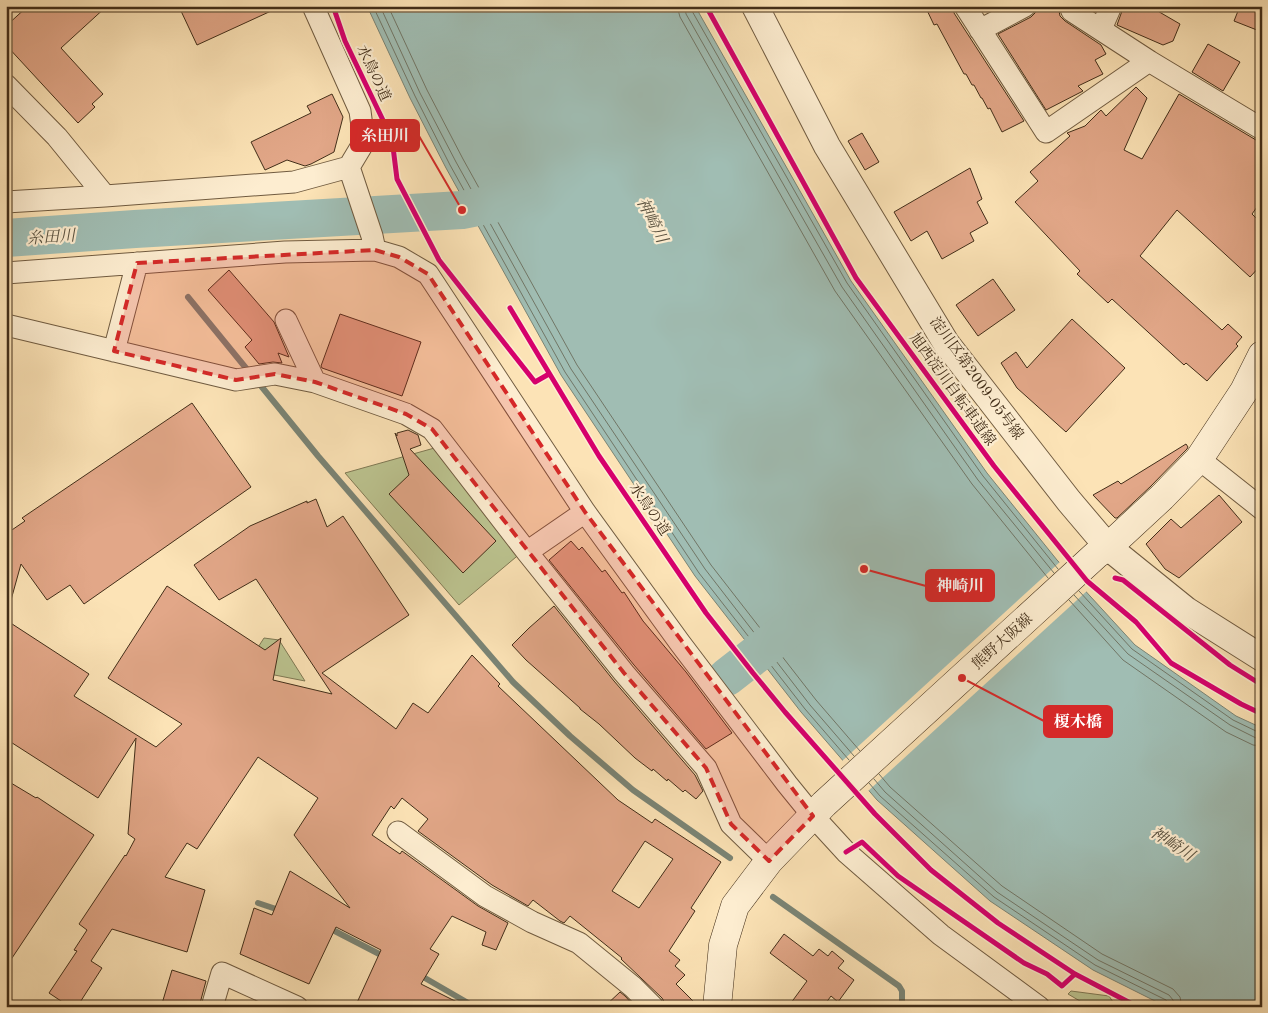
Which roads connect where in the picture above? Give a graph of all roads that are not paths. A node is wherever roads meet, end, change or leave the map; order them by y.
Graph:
1 (313, 6) edge
2 (754, 6) edge
3 (965, 6) edge
4 (1024, 6) edge
5 (1070, 6) edge
6 (1111, 6) edge
7 (1101, 29) junction
8 (980, 30) junction
9 (1149, 61) junction
10 (6, 85) edge
11 (1262, 129) edge
12 (352, 176) junction
13 (105, 196) junction
14 (6, 202) edge
15 (373, 243) junction
16 (138, 263) junction
17 (6, 273) edge
18 (286, 320) dead end
19 (6, 325) edge
20 (114, 351) junction
21 (1262, 355) edge
22 (315, 382) junction
23 (1199, 459) junction
24 (1262, 509) edge
25 (585, 512) junction
26 (1103, 551) junction
27 (527, 552) junction
28 (1262, 658) edge
29 (818, 810) junction
30 (398, 832) dead end
31 (769, 861) junction
32 (212, 1007) edge
33 (297, 1007) edge
34 (653, 1007) edge
35 (717, 1007) edge
36 (1039, 1007) edge

1 - 12 street
2 - 26 street, 淀川区第2009-05号線
3 - 8 street
4 - 8 street
5 - 7 street
6 - 7 street
7 - 9 street
8 - 9 street
9 - 11 street
10 - 13 street
12 - 13 street
12 - 15 street
13 - 14 street
15 - 16 street
15 - 25 street
16 - 17 street
16 - 20 street
18 - 22 street
19 - 20 street
20 - 22 street
21 - 23 main road, 熊野大阪線
22 - 27 street
23 - 24 street
23 - 26 main road, 熊野大阪線
25 - 27 street
25 - 29 street
26 - 28 street, 淀川区第2009-05号線
26 - 29 main road, 熊野大阪線
27 - 31 street
29 - 31 main road, 熊野大阪線
29 - 36 street
30 - 34 street
31 - 35 main road, 熊野大阪線
32 - 33 street

